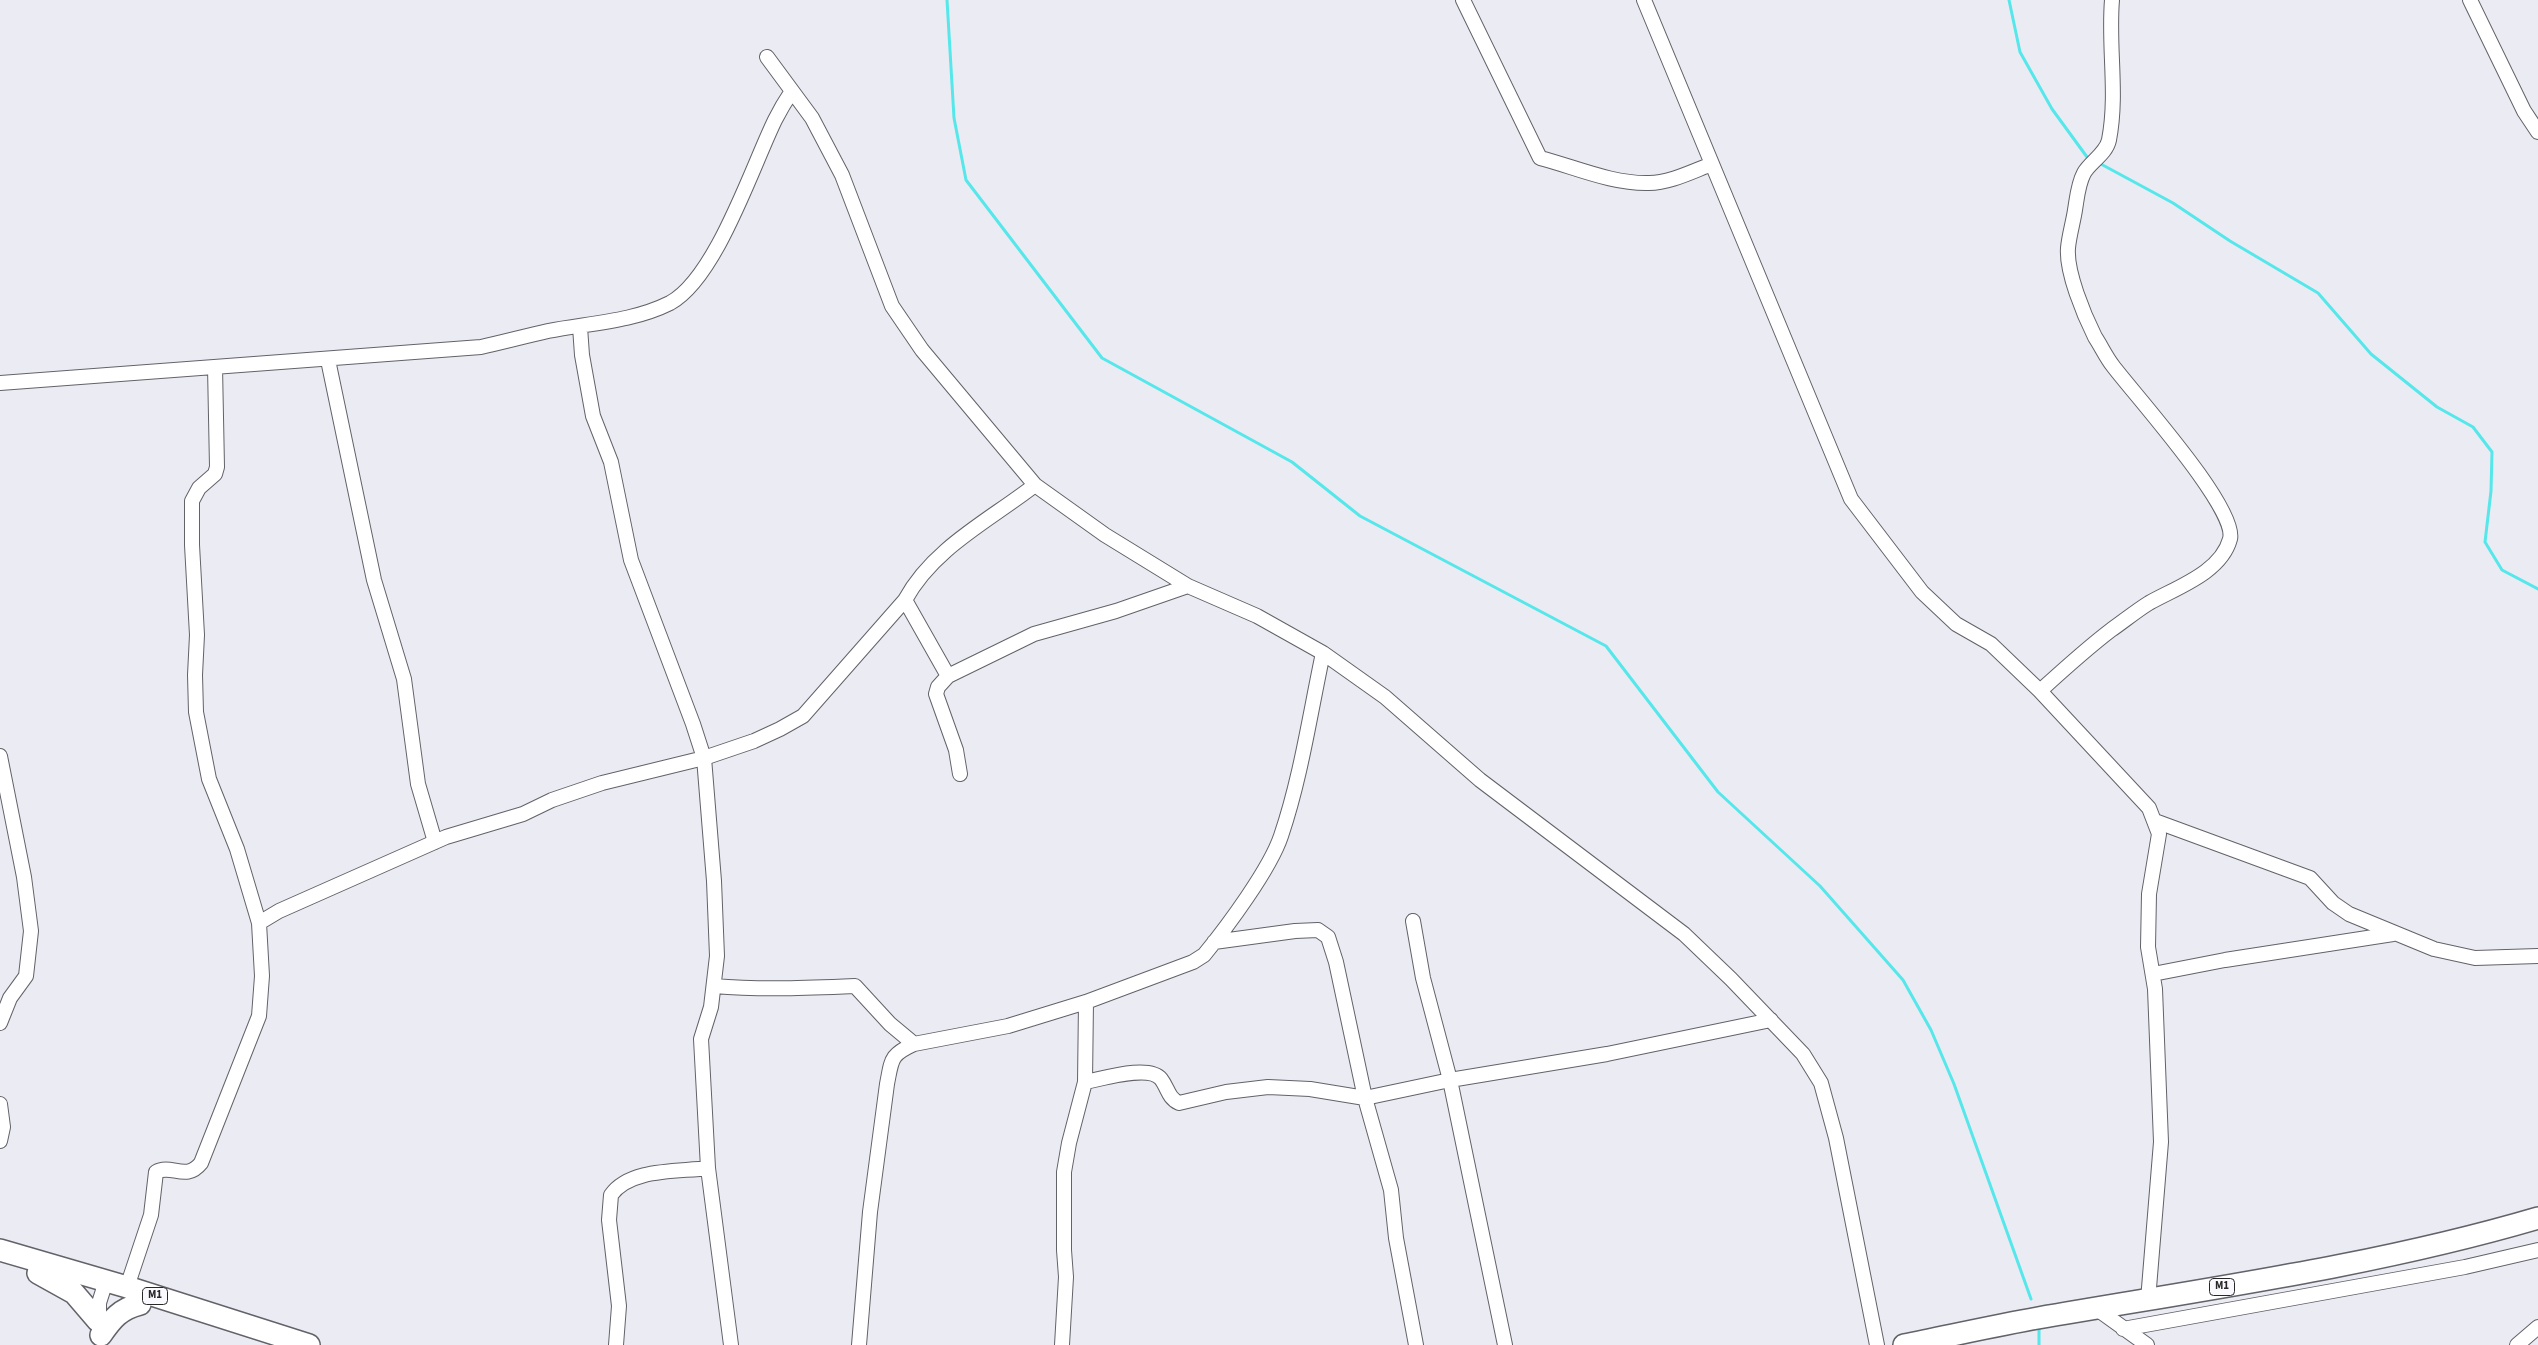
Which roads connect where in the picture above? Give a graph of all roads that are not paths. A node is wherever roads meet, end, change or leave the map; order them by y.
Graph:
1 (1463, 0) edge
2 (1644, 0) edge
3 (2112, 0) edge
4 (2470, 0) edge
5 (767, 57) dead end
6 (792, 90) junction
7 (2538, 132) edge
8 (1712, 164) junction
9 (580, 327) junction
10 (328, 360) junction
11 (214, 367) junction
12 (0, 383) edge
13 (1035, 485) junction
14 (1188, 586) junction
15 (905, 600) junction
16 (1323, 653) junction
17 (948, 676) junction
18 (2040, 690) junction
19 (0, 756) edge
20 (704, 758) junction
21 (960, 774) dead end
22 (2155, 821) junction
23 (436, 842) junction
24 (1413, 921) dead end
25 (259, 923) junction
26 (2394, 934) junction
27 (1214, 942) junction
28 (2538, 956) edge
29 (2153, 974) junction
30 (714, 986) junction
31 (1086, 1002) junction
32 (1771, 1020) junction
33 (0, 1023) edge
34 (914, 1044) junction
35 (1450, 1080) junction
36 (1085, 1082) junction
37 (1365, 1098) junction
38 (0, 1104) edge
39 (0, 1142) edge
40 (708, 1168) junction
41 (2538, 1218) edge
42 (0, 1250) edge
43 (2538, 1250) edge
44 (0, 1260) edge
45 (38, 1273) junction
46 (104, 1286) junction
47 (127, 1287) junction
48 (2148, 1300) junction
49 (140, 1304) junction
50 (2097, 1308) junction
51 (2538, 1327) edge
52 (2123, 1329) junction
53 (101, 1334) edge
54 (281, 1345) edge
55 (309, 1345) edge
56 (616, 1345) edge
57 (731, 1345) edge
58 (859, 1345) edge
59 (1062, 1345) edge
60 (1416, 1345) edge
61 (1505, 1345) edge
62 (1878, 1345) edge
63 (1904, 1345) edge
64 (2147, 1345) edge
65 (2517, 1345) edge

1 - 8 street
2 - 8 street
3 - 18 street
4 - 7 street
5 - 6 street
6 - 9 street
6 - 13 street
8 - 18 street
9 - 10 street
9 - 20 street
10 - 11 street
10 - 23 street
11 - 12 street
11 - 25 street
13 - 14 street
13 - 15 street
14 - 16 street
14 - 17 street
15 - 17 street
15 - 20 street
16 - 27 street
16 - 32 street
17 - 21 street
18 - 22 street
19 - 33 street
20 - 23 street
20 - 30 street
22 - 26 street
22 - 29 street
23 - 25 street
24 - 35 street
25 - 47 street
26 - 28 street
26 - 29 street
27 - 31 street
27 - 37 street
29 - 48 street
30 - 34 street
30 - 40 street
31 - 34 street
31 - 36 street
32 - 35 street
32 - 62 street
34 - 58 street
35 - 37 street
35 - 61 street
36 - 37 street
36 - 59 street
37 - 60 street
38 - 39 street
40 - 56 street
40 - 57 street
41 - 48 highway, M1
42 - 46 highway, M1
43 - 52 street
44 - 45 highway, M1
45 - 46 highway, M1
45 - 53 highway
46 - 47 highway, M1
46 - 49 highway, M1
46 - 53 street
47 - 55 highway, M1
48 - 50 highway, M1
49 - 53 highway
49 - 54 highway, M1
50 - 52 street
50 - 63 highway, M1
51 - 65 street
52 - 64 street

